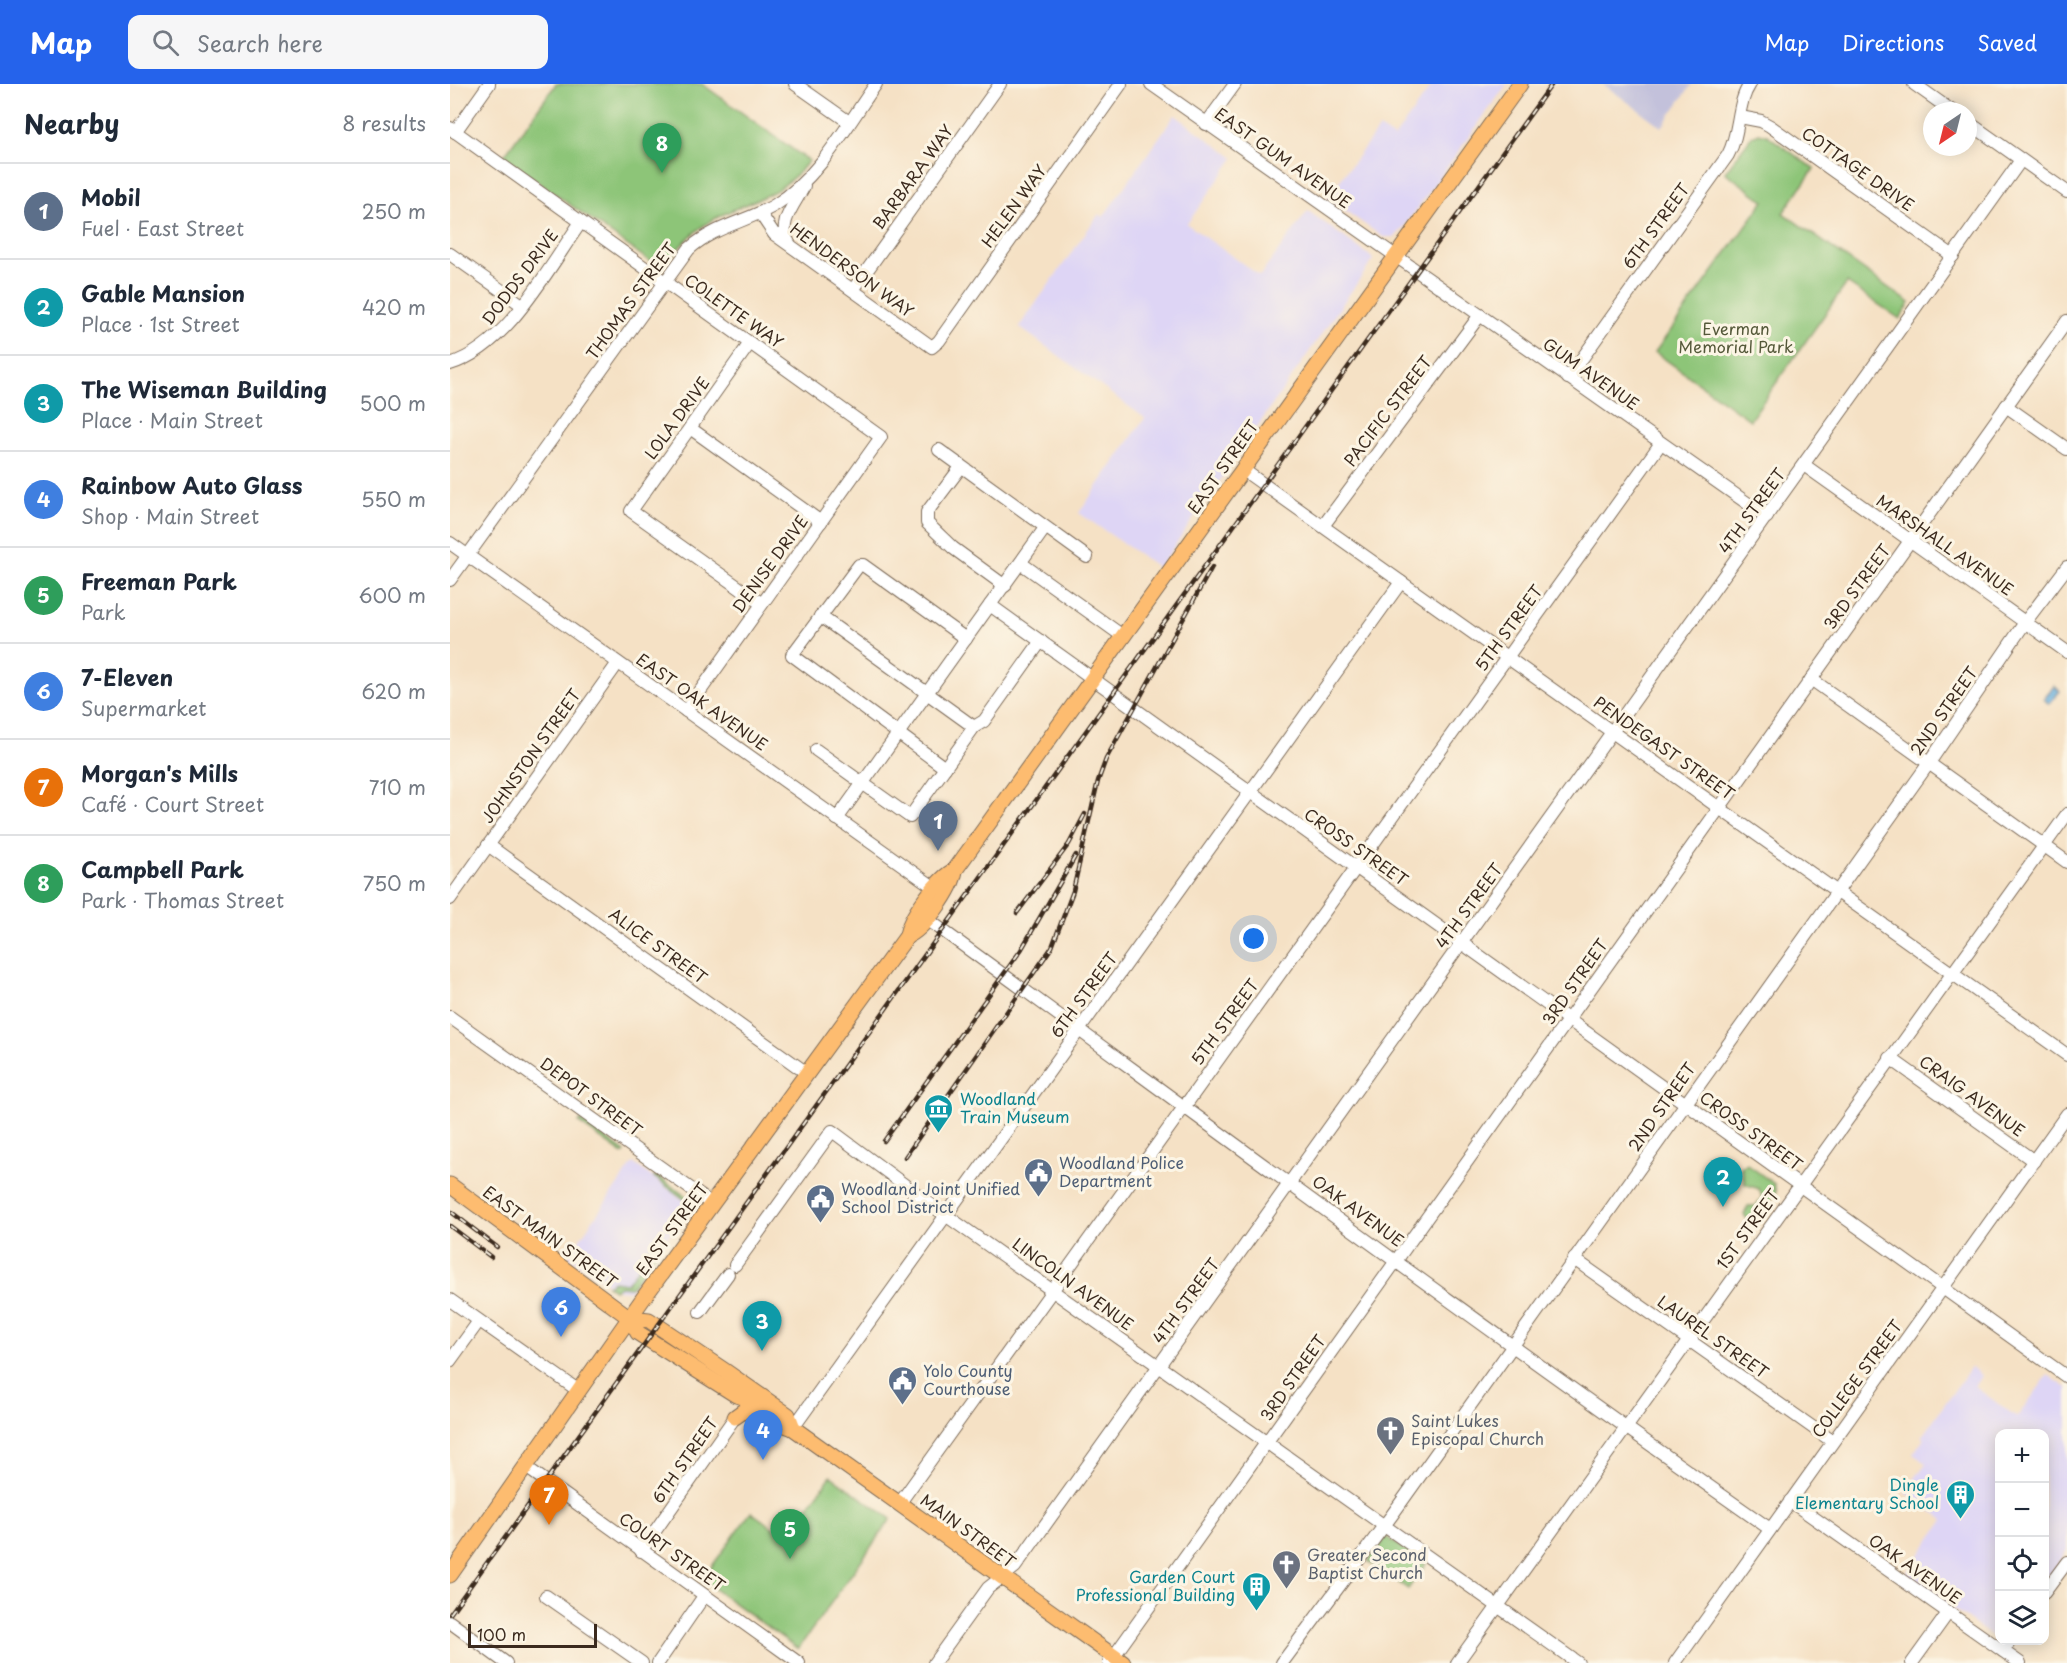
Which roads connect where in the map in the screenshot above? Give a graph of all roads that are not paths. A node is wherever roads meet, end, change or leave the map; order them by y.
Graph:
1 (489, 84) edge
2 (795, 84) edge
3 (876, 84) edge
4 (1000, 84) edge
5 (1121, 84) edge
6 (1151, 84) edge
7 (1235, 84) edge
8 (1520, 84) edge
9 (1750, 84) edge
10 (1914, 84) edge
11 (1939, 102) edge
12 (1740, 117) junction
13 (849, 122) junction
14 (1206, 124) junction
15 (1977, 128) edge
16 (453, 130) edge
17 (2021, 160) junction
18 (808, 177) junction
19 (2067, 192) edge
20 (760, 213) junction
21 (581, 222) junction
22 (791, 246) junction
23 (450, 254) edge
24 (1953, 256) junction
25 (1397, 258) junction
26 (664, 282) junction
27 (853, 290) junction
28 (522, 305) junction
29 (1480, 315) junction
30 (2067, 321) edge
31 (750, 343) junction
32 (932, 347) joint
33 (450, 364) edge
34 (1568, 378) junction
35 (2006, 406) junction
36 (690, 428) junction
37 (881, 437) joint
38 (1661, 442) junction
39 (2067, 449) edge
40 (939, 450) dead end
41 (1804, 465) junction
42 (961, 467) junction
43 (1242, 469) junction
44 (1767, 517) junction
45 (821, 522) junction
46 (1323, 526) junction
47 (1045, 528) junction
48 (1910, 541) junction
49 (450, 543) edge
50 (467, 555) junction
51 (1087, 557) dead end
52 (1022, 564) junction
53 (2067, 567) edge
54 (450, 580) edge
55 (1401, 582) junction
56 (1005, 586) junction
57 (762, 604) junction
58 (990, 605) junction
59 (820, 616) junction
60 (2026, 621) junction
61 (1124, 637) junction
62 (966, 639) junction
63 (1041, 641) junction
64 (2067, 652) edge
65 (1508, 658) junction
66 (618, 663) junction
67 (1094, 679) junction
68 (1812, 679) junction
69 (927, 692) junction
70 (686, 711) junction
71 (974, 727) junction
72 (897, 732) junction
73 (1614, 733) junction
74 (816, 750) dead end
75 (1929, 763) junction
76 (945, 768) junction
77 (865, 784) junction
78 (1250, 791) junction
79 (1720, 808) junction
80 (2067, 814) edge
81 (837, 819) junction
82 (488, 845) junction
83 (2044, 845) junction
84 (2067, 862) edge
85 (1356, 867) junction
86 (955, 870) junction
87 (935, 888) junction
88 (1837, 891) junction
89 (450, 899) edge
90 (927, 919) junction
91 (907, 936) junction
92 (1463, 943) junction
93 (1953, 974) junction
94 (450, 1017) edge
95 (1569, 1019) junction
96 (1080, 1028) junction
97 (2067, 1055) edge
98 (1890, 1058) junction
99 (808, 1074) junction
100 (1685, 1103) junction
101 (1185, 1105) junction
102 (2067, 1114) edge
103 (2034, 1161) junction
104 (1291, 1183) junction
105 (450, 1185) edge
106 (1799, 1186) junction
107 (712, 1204) junction
108 (947, 1215) junction
109 (1574, 1259) junction
110 (1397, 1260) junction
111 (1943, 1288) junction
112 (1052, 1290) junction
113 (450, 1300) edge
114 (700, 1312) dead end
115 (630, 1318) junction
116 (479, 1321) junction
117 (1689, 1340) junction
118 (1512, 1346) junction
119 (450, 1361) edge
120 (1159, 1366) junction
121 (2067, 1377) edge
122 (579, 1391) junction
123 (736, 1395) junction
124 (756, 1407) junction
125 (735, 1417) junction
126 (1626, 1428) junction
127 (795, 1429) junction
128 (1832, 1442) junction
129 (1267, 1443) junction
130 (526, 1467) junction
131 (1790, 1501) junction
132 (898, 1504) junction
133 (1384, 1525) junction
134 (1770, 1529) junction
135 (641, 1551) junction
136 (2067, 1562) edge
137 (450, 1575) edge
138 (1001, 1577) junction
139 (2045, 1591) edge
140 (546, 1596) dead end
141 (704, 1596) junction
142 (1498, 1606) junction
143 (1948, 1613) junction
144 (450, 1622) edge
145 (2007, 1646) edge
146 (1115, 1661) edge
147 (506, 1663) edge
148 (642, 1663) edge
149 (658, 1663) edge
150 (799, 1663) edge
151 (934, 1663) edge
152 (1282, 1663) edge
153 (1457, 1663) edge
154 (1578, 1663) edge
155 (1674, 1663) edge
156 (1912, 1663) edge
157 (2020, 1663) edge

1 - 16 street
2 - 13 street
3 - 13 street, THOMAS STREET
4 - 27 street, BARBARA WAY
5 - 32 street, HELEN WAY
6 - 14 street, EAST GUM AVENUE
7 - 14 street
8 - 25 main road, EAST STREET
9 - 12 street, 6TH STREET
10 - 11 street
12 - 24 street, COTTAGE DRIVE
12 - 34 street, 6TH STREET
13 - 18 street, THOMAS STREET
14 - 25 street, EAST GUM AVENUE
15 - 17 street
16 - 21 street, COLETTE WAY
17 - 19 street
17 - 24 street, 4TH STREET
18 - 20 street, THOMAS STREET
18 - 22 street
20 - 22 street, HENDERSON WAY
20 - 26 street, THOMAS STREET
21 - 26 street, COLETTE WAY
21 - 28 street, DODDS DRIVE
22 - 27 street, HENDERSON WAY
23 - 28 street
24 - 41 street, 4TH STREET
25 - 29 street, GUM AVENUE
25 - 43 main road, EAST STREET
26 - 31 street, COLETTE WAY
26 - 50 street, THOMAS STREET
27 - 32 street, HENDERSON WAY
28 - 33 street, DODDS DRIVE
29 - 34 street, GUM AVENUE
29 - 46 street, PACIFIC STREET
30 - 35 street, 3RD STREET
31 - 36 street, LOLA DRIVE
31 - 37 street, COLETTE WAY
34 - 38 street, GUM AVENUE
35 - 39 street
35 - 48 street, 3RD STREET
36 - 45 street
36 - 57 street, LOLA DRIVE
37 - 45 street, DENISE DRIVE
38 - 44 street, GUM AVENUE
38 - 65 street, 5TH STREET
40 - 42 street
41 - 44 street, 4TH STREET
41 - 48 street, MARSHALL AVENUE
42 - 47 street
42 - 56 street
43 - 46 street, PENDEGAST STREET
43 - 61 main road, EAST STREET
44 - 73 street, 4TH STREET
45 - 57 street, DENISE DRIVE
46 - 55 street, PENDEGAST STREET
47 - 51 street
47 - 52 street
48 - 60 street, MARSHALL AVENUE
48 - 68 street, 3RD STREET
49 - 50 street, EAST OAK AVENUE
50 - 54 street, THOMAS STREET
50 - 66 street, EAST OAK AVENUE
52 - 56 street
52 - 61 street
53 - 60 street, 2ND STREET
55 - 65 street, PENDEGAST STREET
55 - 78 street, 6TH STREET
56 - 58 street
57 - 70 street, DENISE DRIVE
58 - 62 street
58 - 63 street, CROSS STREET
59 - 62 street
59 - 69 street
59 - 72 street
60 - 64 street, MARSHALL AVENUE
60 - 75 street, 2ND STREET
61 - 67 main road, EAST STREET
62 - 69 street
63 - 67 street, CROSS STREET
63 - 71 street
65 - 73 street, PENDEGAST STREET
65 - 85 street, 5TH STREET
66 - 70 street, EAST OAK AVENUE
66 - 82 street, JOHNSTON STREET
67 - 78 street, CROSS STREET
67 - 86 main road, EAST STREET
68 - 75 street
68 - 79 street, 3RD STREET
69 - 71 street
69 - 72 street
70 - 81 street, EAST OAK AVENUE
71 - 76 street
72 - 76 street
72 - 77 street
73 - 79 street, PENDEGAST STREET
73 - 92 street, 4TH STREET
74 - 77 street
75 - 83 street
75 - 88 street, 2ND STREET
76 - 77 street
77 - 81 street
78 - 85 street, CROSS STREET
78 - 96 street, 6TH STREET
79 - 88 street, PENDEGAST STREET
79 - 95 street, 3RD STREET
80 - 83 street, 1ST STREET
81 - 87 street, EAST OAK AVENUE
82 - 89 street, JOHNSTON STREET
82 - 99 street, ALICE STREET
83 - 84 street
83 - 93 street, 1ST STREET
85 - 92 street, CROSS STREET
85 - 101 street, 5TH STREET
86 - 87 main road, EAST STREET
86 - 90 main road, EAST STREET
87 - 91 main road, EAST STREET
88 - 93 street, PENDEGAST STREET
88 - 100 street, 2ND STREET
90 - 91 main road, EAST STREET
90 - 96 street, OAK AVENUE
91 - 99 main road, EAST STREET
92 - 95 street, CROSS STREET
92 - 104 street, 4TH STREET
93 - 97 street, PENDEGAST STREET
93 - 98 street, 1ST STREET
94 - 107 street, DEPOT STREET
95 - 100 street, CROSS STREET
95 - 110 street, 3RD STREET
96 - 101 street, OAK AVENUE
96 - 108 street, 6TH STREET
98 - 103 street, CRAIG AVENUE
98 - 106 street, 1ST STREET
99 - 107 main road, EAST STREET
100 - 106 street, CROSS STREET
100 - 109 street, 2ND STREET
101 - 104 street, OAK AVENUE
101 - 112 street, 5TH STREET
102 - 103 street, COLLEGE STREET
103 - 111 street, COLLEGE STREET
104 - 110 street, OAK AVENUE
104 - 120 street, 4TH STREET
105 - 115 main road, EAST MAIN STREET
106 - 111 street, CROSS STREET
106 - 117 street, 1ST STREET
107 - 115 main road, EAST STREET
108 - 112 street, LINCOLN AVENUE
108 - 114 street, LINCOLN AVENUE
108 - 127 street, 6TH STREET
109 - 117 street, LAUREL STREET
109 - 118 street, 2ND STREET
110 - 118 street, OAK AVENUE
110 - 129 street, 3RD STREET
111 - 121 street, CROSS STREET
111 - 128 street, COLLEGE STREET
112 - 120 street, LINCOLN AVENUE
112 - 132 street, 5TH STREET
113 - 116 street
115 - 122 main road, EAST STREET
115 - 123 main road, MAIN STREET
115 - 127 main road, MAIN STREET
116 - 119 street
116 - 122 street
117 - 126 street, 1ST STREET
117 - 128 street, LAUREL STREET
118 - 126 street, OAK AVENUE
118 - 133 street, 2ND STREET
120 - 129 street, LINCOLN AVENUE
120 - 138 street, 4TH STREET
122 - 130 main road, EAST STREET
123 - 124 main road, MAIN STREET
123 - 125 main road
124 - 125 main road
124 - 127 main road, MAIN STREET
125 - 135 street, 6TH STREET
126 - 134 street, OAK AVENUE
126 - 142 street, 1ST STREET
127 - 132 main road, MAIN STREET
128 - 131 street, COLLEGE STREET
129 - 133 street, LINCOLN AVENUE
129 - 146 street, 3RD STREET
130 - 135 street, COURT STREET
130 - 137 main road, EAST STREET
131 - 134 street, COLLEGE STREET
131 - 143 street, OAK AVENUE
132 - 138 main road, MAIN STREET
133 - 142 street, LINCOLN AVENUE
133 - 152 street, 2ND STREET
134 - 155 street, COLLEGE STREET
135 - 141 street, COURT STREET
136 - 139 street
138 - 146 main road, MAIN STREET
138 - 151 street, 4TH STREET
140 - 148 street
141 - 149 street
141 - 150 street, COURT STREET
142 - 153 street, 1ST STREET
142 - 154 street, LINCOLN AVENUE
143 - 145 street, OAK AVENUE
143 - 156 street
144 - 147 street
145 - 157 street, OAK AVENUE

